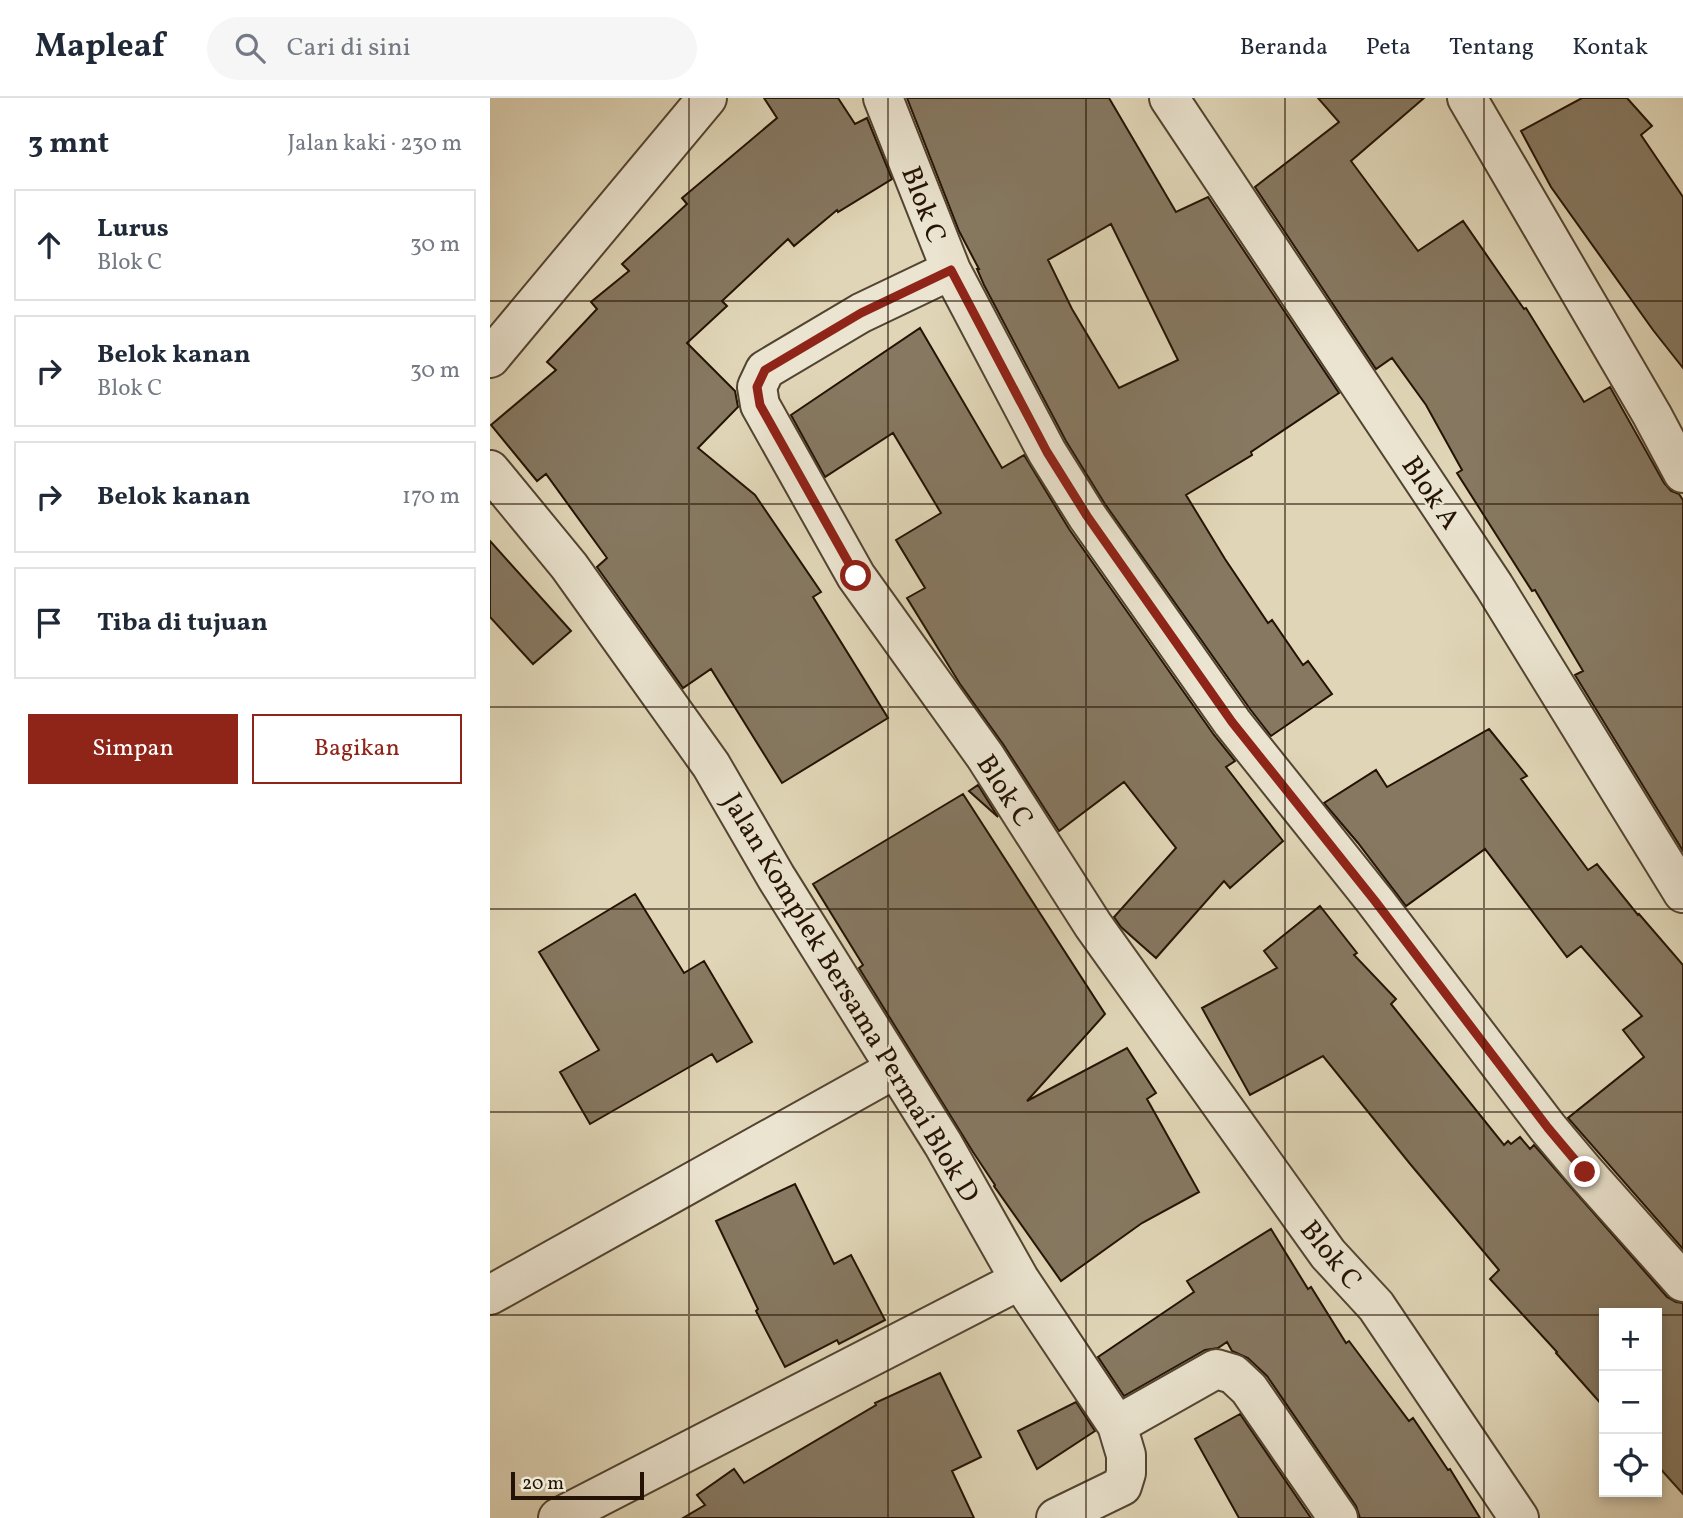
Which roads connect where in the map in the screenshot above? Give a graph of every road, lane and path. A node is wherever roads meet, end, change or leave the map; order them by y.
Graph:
1 (707, 98) edge
2 (883, 98) edge
3 (1169, 98) edge
4 (1467, 98) edge
5 (951, 270) junction
6 (490, 358) edge
7 (490, 470) edge
8 (1683, 473) edge
9 (1683, 893) edge
10 (895, 1069) junction
11 (1020, 1280) junction
12 (1683, 1282) edge
13 (490, 1295) edge
14 (1117, 1425) junction
15 (558, 1518) edge
16 (1056, 1518) edge
17 (1338, 1518) edge
18 (1519, 1518) edge

1 - 6 street
2 - 5 street, Blok C
3 - 9 street, Blok A
4 - 8 street
5 - 12 street
5 - 18 street, Blok C
7 - 10 street, Jalan Komplek Bersama Permai Blok D
10 - 11 street, Jalan Komplek Bersama Permai Blok D
10 - 13 street
11 - 14 street, Jalan Komplek Bersama Permai Blok D
11 - 15 street
14 - 16 street, Jalan Komplek Bersama Permai Blok D
14 - 17 street

